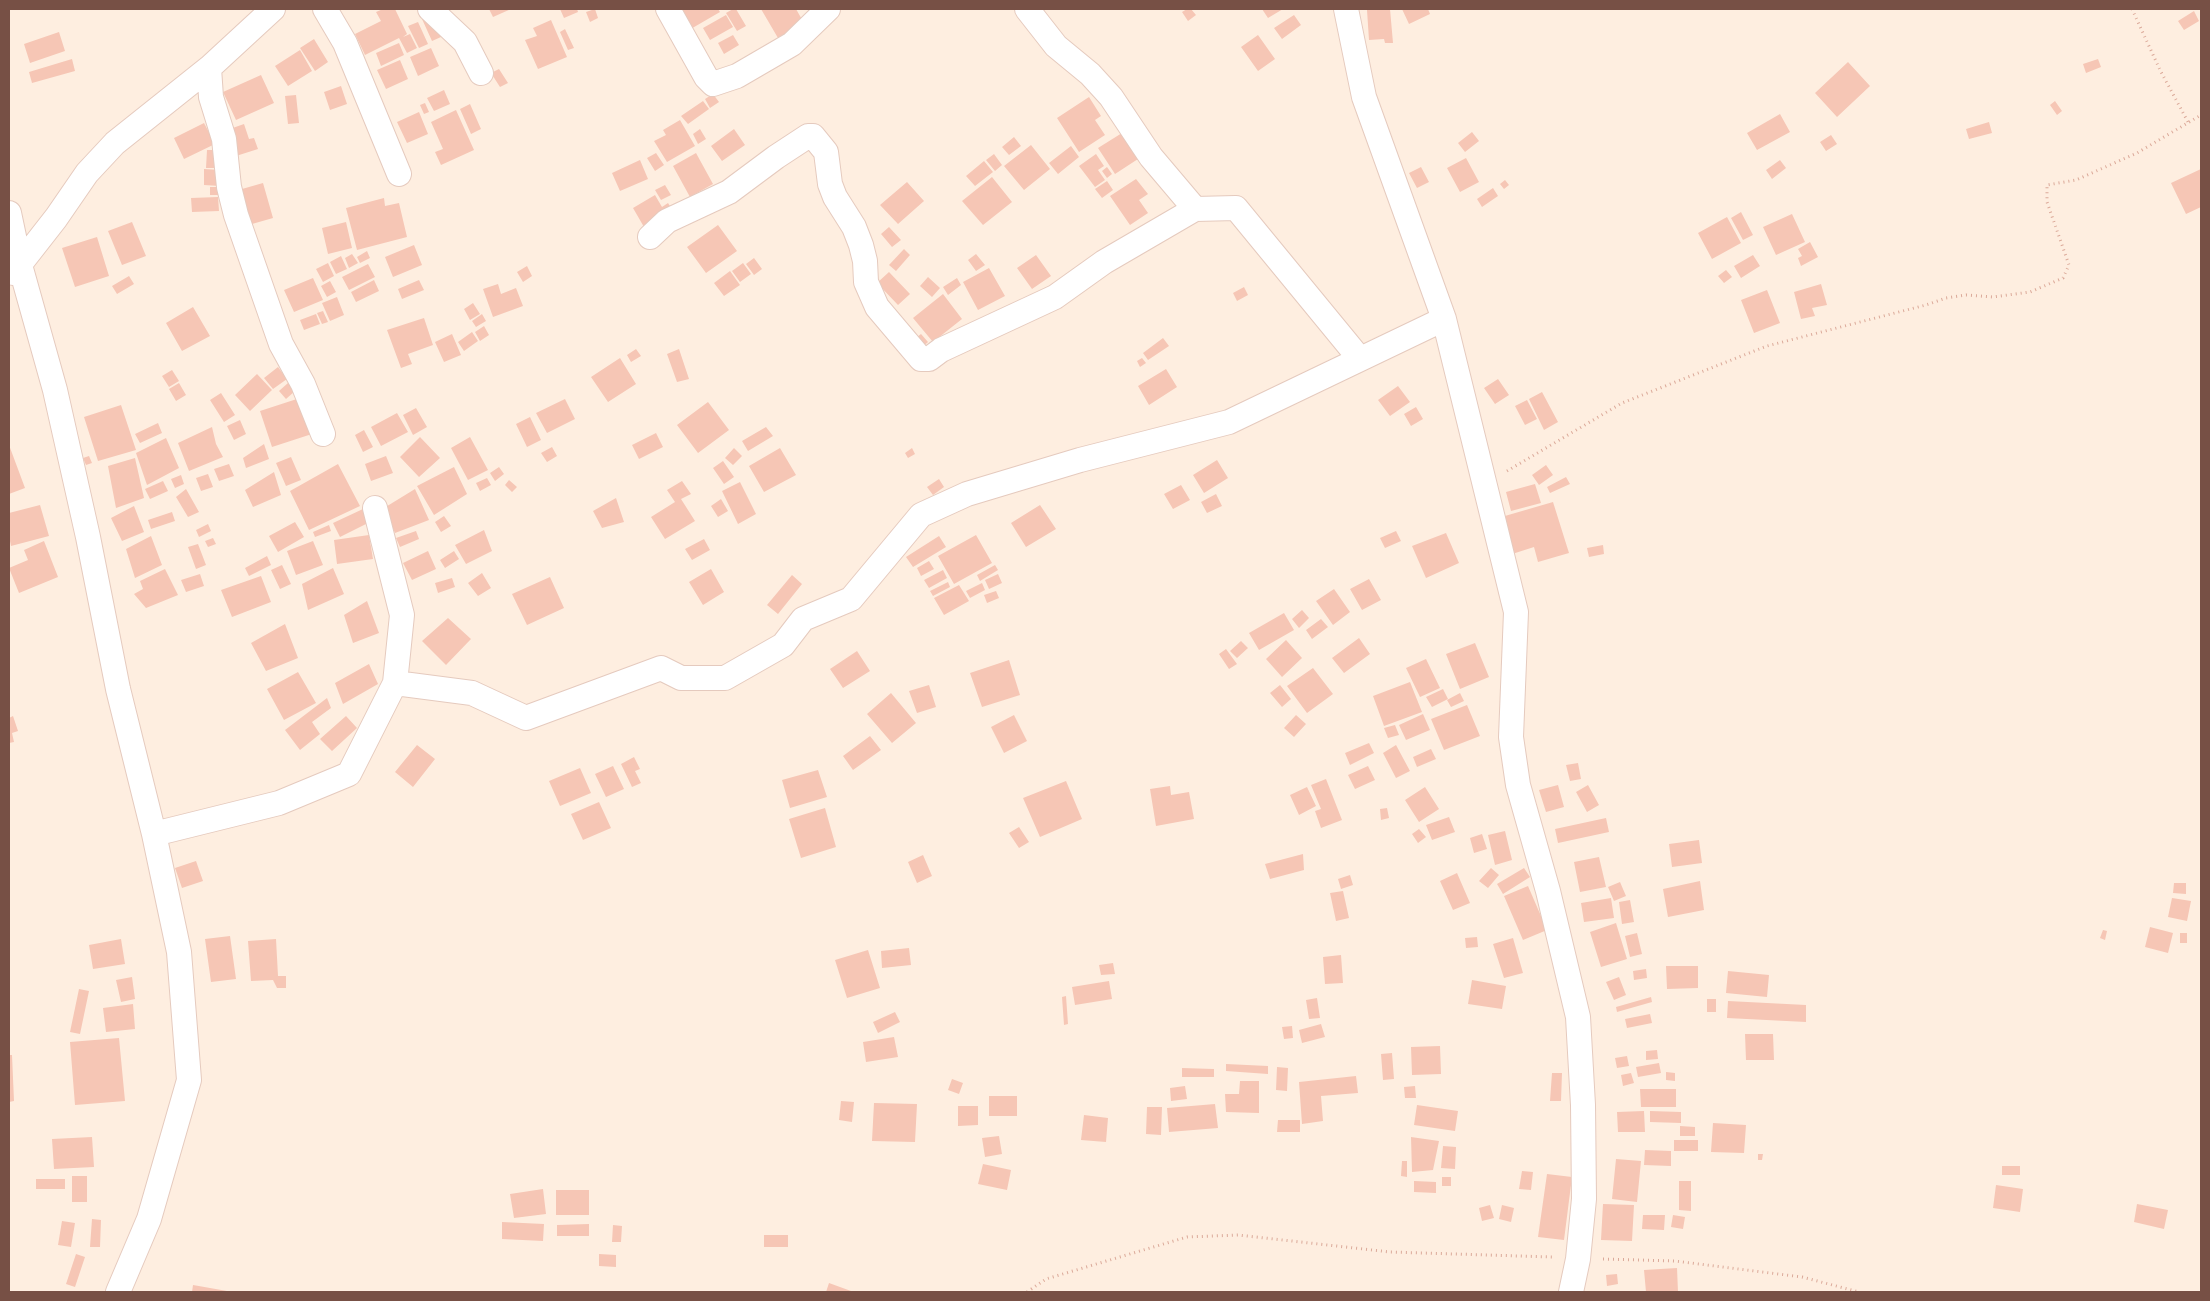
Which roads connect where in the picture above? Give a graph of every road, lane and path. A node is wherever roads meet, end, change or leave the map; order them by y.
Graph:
1 (273, 9) edge
2 (325, 9) edge
3 (430, 9) edge
4 (668, 9) edge
5 (828, 9) edge
6 (1027, 9) edge
7 (1346, 9) edge
8 (2132, 9) edge
9 (209, 68) junction
10 (481, 73) dead end
11 (2201, 116) edge
12 (2188, 122) junction
13 (399, 174) dead end
14 (1195, 209) junction
15 (9, 213) edge
16 (650, 237) dead end
17 (14, 272) edge
18 (1444, 319) junction
19 (1360, 359) junction
20 (324, 434) dead end
21 (1485, 484) junction
22 (375, 508) dead end
23 (395, 684) junction
24 (154, 834) junction
25 (1578, 1259) junction
26 (118, 1292) edge
27 (1027, 1292) edge
28 (1571, 1292) edge
29 (1859, 1292) edge

1 - 9 street
2 - 13 street
3 - 10 street
4 - 5 street
6 - 14 street
7 - 18 street
8 - 12 path
9 - 17 street
9 - 20 street
11 - 12 path
12 - 21 path
14 - 16 street
14 - 19 street
15 - 17 street
17 - 24 street
18 - 19 street
18 - 21 street
19 - 23 street
21 - 25 street
22 - 23 street
23 - 24 street
24 - 26 street
25 - 27 path
25 - 28 street
25 - 29 path

